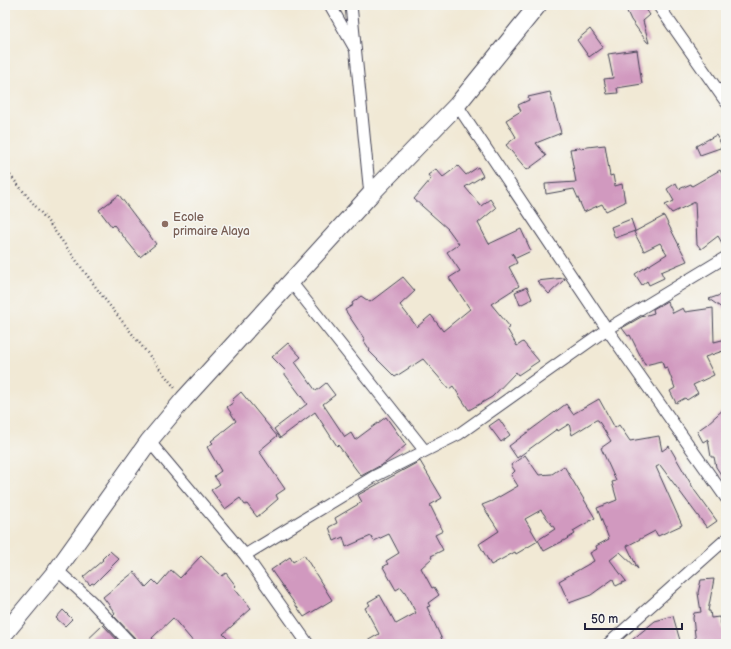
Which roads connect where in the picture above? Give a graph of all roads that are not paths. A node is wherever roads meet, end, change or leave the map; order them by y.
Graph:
1 (330, 5) edge
2 (351, 5) edge
3 (538, 5) edge
4 (658, 5) edge
5 (357, 53) junction
6 (726, 102) edge
7 (457, 105) junction
8 (370, 195) junction
9 (726, 256) edge
10 (291, 282) junction
11 (607, 329) junction
12 (149, 442) junction
13 (425, 451) junction
14 (726, 498) edge
15 (726, 539) edge
16 (245, 555) junction
17 (57, 570) junction
18 (5, 633) edge
19 (131, 644) edge
20 (308, 644) edge
21 (608, 644) edge

1 - 5 street
2 - 5 street
3 - 7 main road
4 - 6 street
5 - 8 street
7 - 8 main road
7 - 11 street
8 - 10 main road
9 - 11 street
10 - 12 main road
10 - 13 street
11 - 13 street
11 - 14 street
12 - 16 street
12 - 17 main road
13 - 16 street
15 - 21 street
16 - 20 street
17 - 18 main road
17 - 19 street

